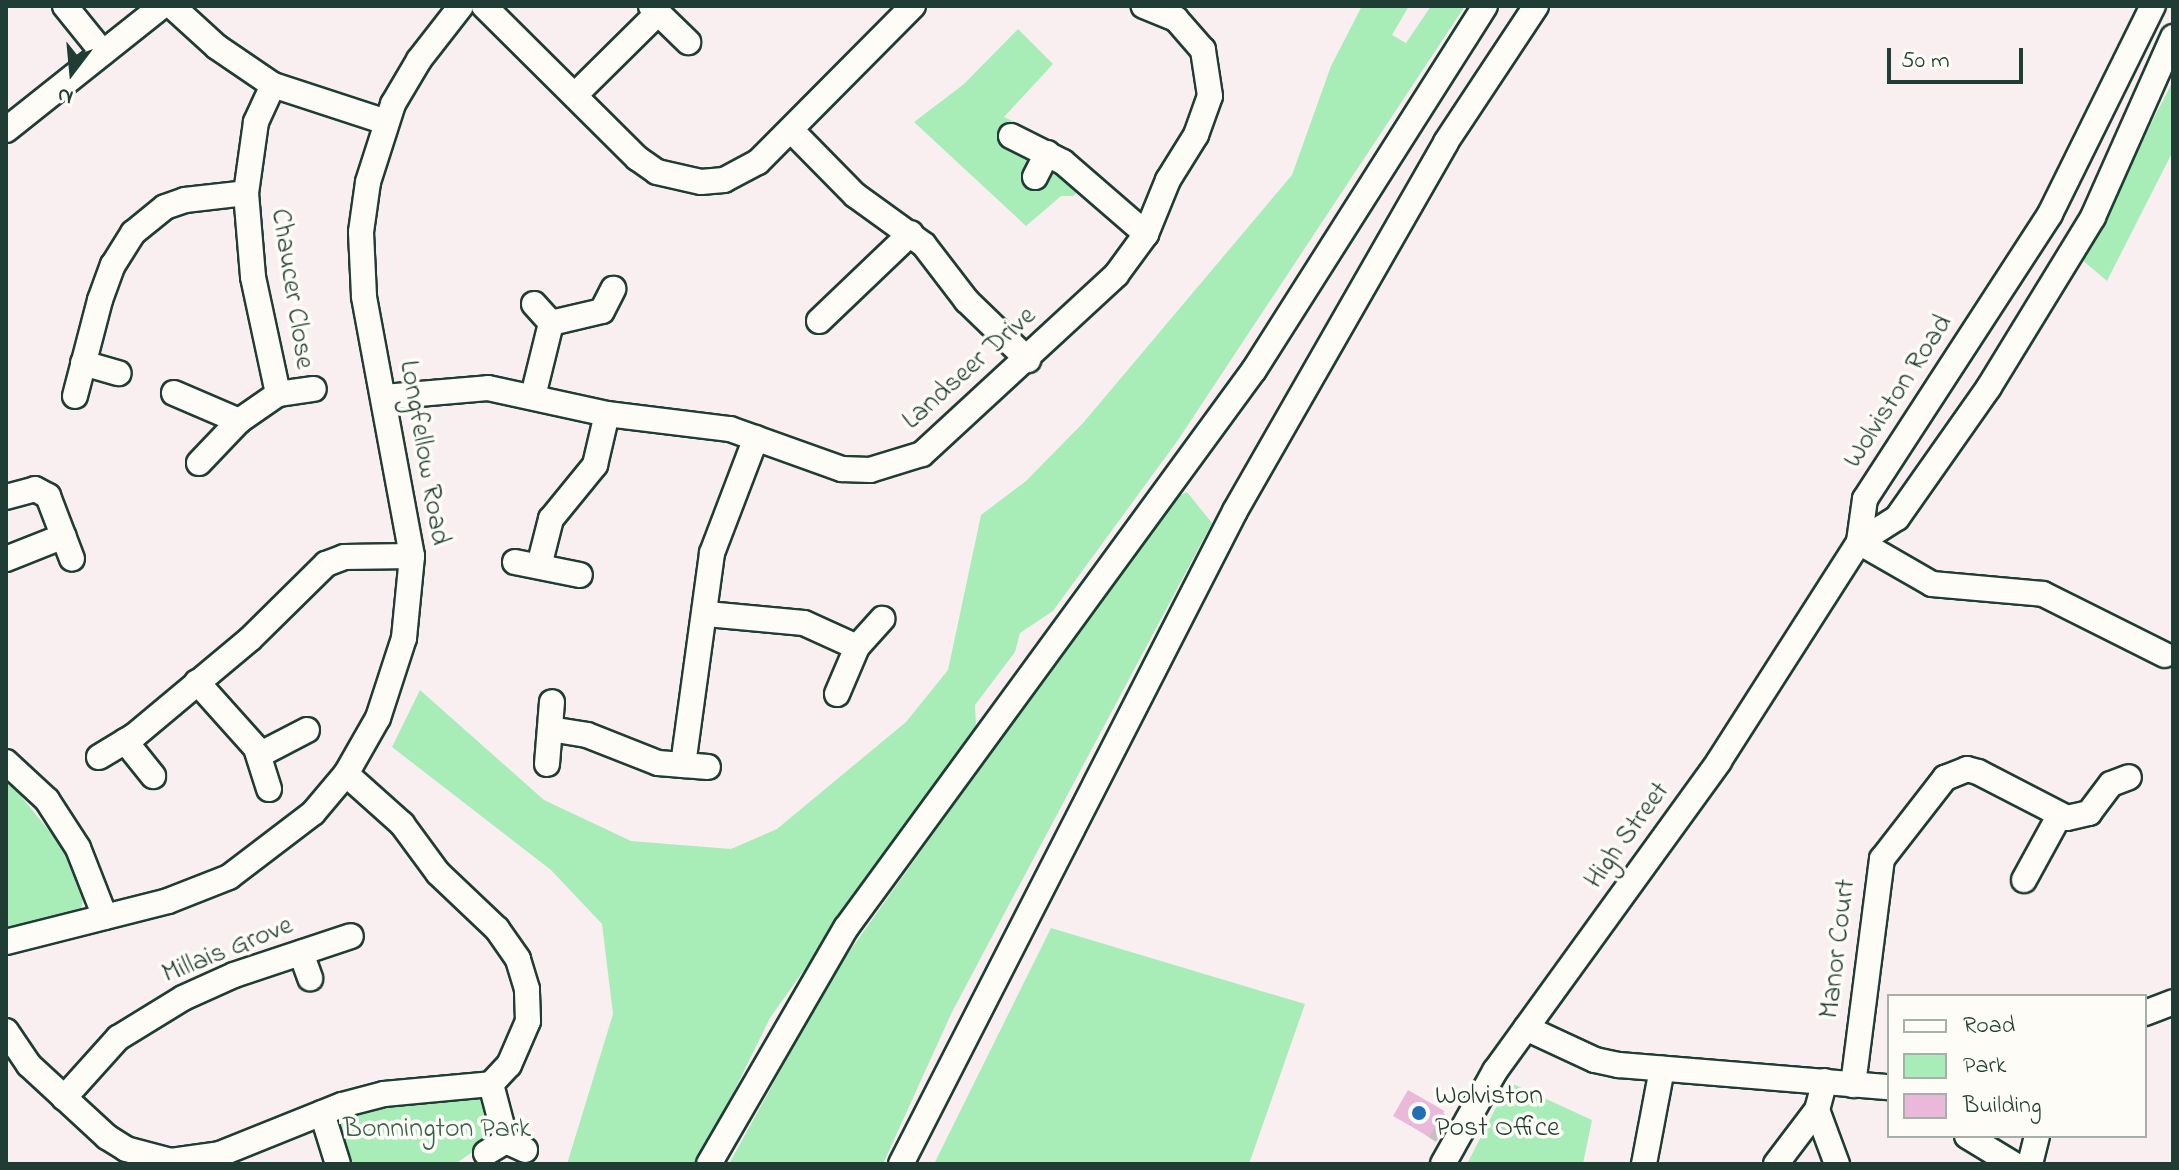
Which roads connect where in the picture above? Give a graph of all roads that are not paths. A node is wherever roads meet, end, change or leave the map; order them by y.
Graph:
1 (65, 6) edge
2 (162, 6) edge
3 (172, 6) edge
4 (461, 6) edge
5 (484, 6) edge
6 (1143, 6) edge
7 (1485, 6) edge
8 (1536, 6) edge
9 (2153, 6) edge
10 (654, 10) edge
11 (901, 11) edge
12 (2173, 37) edge
13 (688, 42) dead end
14 (103, 53) junction
15 (273, 85) junction
16 (575, 95) junction
17 (386, 122) junction
18 (2097, 126) junction
19 (6, 130) edge
20 (792, 131) junction
21 (1011, 136) dead end
22 (2131, 139) junction
23 (1047, 153) junction
24 (1035, 177) dead end
25 (246, 193) junction
26 (911, 233) junction
27 (1146, 234) junction
28 (613, 289) dead end
29 (534, 304) dead end
30 (819, 321) dead end
31 (551, 323) junction
32 (1028, 360) junction
33 (83, 363) junction
34 (119, 373) dead end
35 (314, 389) dead end
36 (174, 393) dead end
37 (278, 394) junction
38 (75, 396) dead end
39 (533, 396) junction
40 (384, 397) junction
41 (607, 414) junction
42 (239, 421) junction
43 (756, 438) junction
44 (199, 463) dead end
45 (6, 497) edge
46 (1859, 542) junction
47 (412, 556) junction
48 (6, 559) edge
49 (580, 575) dead end
50 (707, 614) junction
51 (882, 619) dead end
52 (857, 647) junction
53 (2165, 655) dead end
54 (197, 682) junction
55 (837, 694) dead end
56 (552, 702) dead end
57 (550, 729) junction
58 (307, 730) dead end
59 (125, 741) junction
60 (259, 755) junction
61 (99, 757) dead end
62 (6, 762) edge
63 (547, 764) dead end
64 (683, 765) junction
65 (708, 767) dead end
66 (346, 774) junction
67 (153, 776) dead end
68 (2129, 777) dead end
69 (269, 789) dead end
70 (2059, 816) junction
71 (2024, 880) dead end
72 (105, 917) junction
73 (351, 936) dead end
74 (6, 942) edge
75 (301, 953) junction
76 (310, 978) dead end
77 (2173, 1002) edge
78 (2147, 1012) edge
79 (1526, 1028) junction
80 (6, 1031) edge
81 (1662, 1069) junction
82 (1825, 1081) junction
83 (491, 1084) junction
84 (1876, 1091) edge
85 (64, 1098) junction
86 (1817, 1110) junction
87 (322, 1113) junction
88 (1970, 1138) edge
89 (2036, 1138) edge
90 (506, 1148) dead end
91 (338, 1164) edge
92 (709, 1164) edge
93 (901, 1164) edge
94 (1443, 1164) edge
95 (1644, 1164) edge
96 (1776, 1164) edge
97 (1837, 1164) edge
98 (2013, 1164) edge
99 (2030, 1164) edge

1 - 14 street
2 - 14 street
3 - 15 street
4 - 17 street, Longfellow Road
5 - 16 street
6 - 27 street, Landseer Drive
7 - 92 street
8 - 93 street
9 - 18 street, Wolviston Road
10 - 13 street
10 - 16 street
11 - 20 street
12 - 22 street
14 - 19 street
15 - 17 street
15 - 25 street, Chaucer Close
16 - 20 street
17 - 40 street, Longfellow Road
18 - 22 street
18 - 46 street, Wolviston Road
20 - 26 street
21 - 23 street
22 - 46 street
23 - 24 street
23 - 27 street
25 - 33 street, Chaucer Close
25 - 37 street, Chaucer Close
26 - 30 street
26 - 32 street
27 - 32 street, Landseer Drive
28 - 31 street
29 - 31 street
31 - 39 street
32 - 43 street, Landseer Drive
33 - 34 street
33 - 38 street, Chaucer Close
35 - 37 street, Chaucer Close
36 - 42 street
37 - 42 street, Chaucer Close
39 - 40 street, Landseer Drive
39 - 41 street, Landseer Drive
40 - 47 street, Longfellow Road
41 - 43 street, Landseer Drive
41 - 49 street
42 - 44 street, Chaucer Close
43 - 50 street
45 - 48 street
46 - 53 street
46 - 79 street, High Street
47 - 54 street
47 - 66 street, Longfellow Road
50 - 52 street
50 - 64 street
51 - 52 street
52 - 55 street
54 - 59 street
54 - 60 street
56 - 57 street
57 - 63 street
57 - 64 street
58 - 60 street
59 - 61 street
59 - 67 street
60 - 69 street
62 - 72 street
64 - 65 street
66 - 72 street, Longfellow Road
66 - 83 street
68 - 70 street
70 - 71 street
70 - 84 street, Manor Court
72 - 74 street, Longfellow Road
73 - 75 street, Millais Grove
75 - 76 street
75 - 85 street, Millais Grove
77 - 78 street
79 - 81 street
79 - 94 street, High Street
80 - 85 street
81 - 82 street
81 - 95 street
82 - 84 street
82 - 86 street
83 - 87 street
83 - 90 street
85 - 87 street
86 - 96 street
86 - 97 street
87 - 91 street
88 - 98 street
89 - 99 street

